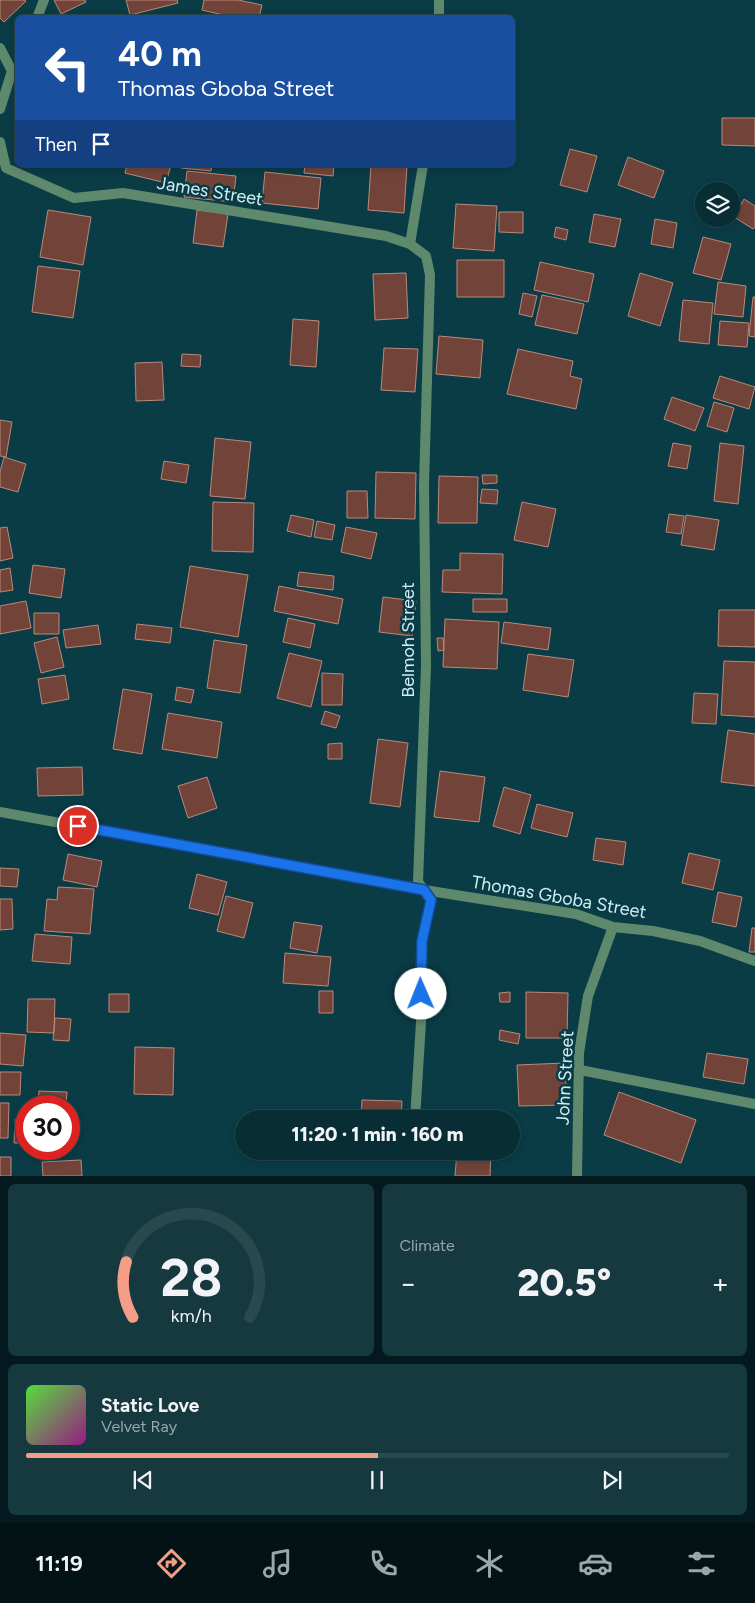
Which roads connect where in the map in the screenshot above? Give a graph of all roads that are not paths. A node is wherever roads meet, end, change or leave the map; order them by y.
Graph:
1 (44, 0) edge
2 (439, 0) edge
3 (39, 15) edge
4 (439, 15) edge
5 (0, 48) edge
6 (15, 66) edge
7 (12, 71) junction
8 (0, 110) edge
9 (0, 142) edge
10 (423, 167) edge
11 (3, 168) edge
12 (410, 244) junction
13 (0, 810) edge
14 (424, 890) junction
15 (613, 926) junction
16 (755, 961) edge
17 (580, 1070) junction
18 (755, 1104) edge
19 (416, 1110) edge
20 (577, 1176) edge

1 - 3 street
2 - 4 street
5 - 7 street
6 - 7 street
7 - 8 street
9 - 11 street, James Street
10 - 12 street
11 - 12 street, James Street
12 - 14 street, Belmoh Street
13 - 14 street, Thomas Gboba Street
14 - 15 street, Thomas Gboba Street
14 - 19 street, Belmoh Street
15 - 16 street, Thomas Gboba Street
15 - 17 street, John Street
17 - 18 street
17 - 20 street, John Street

